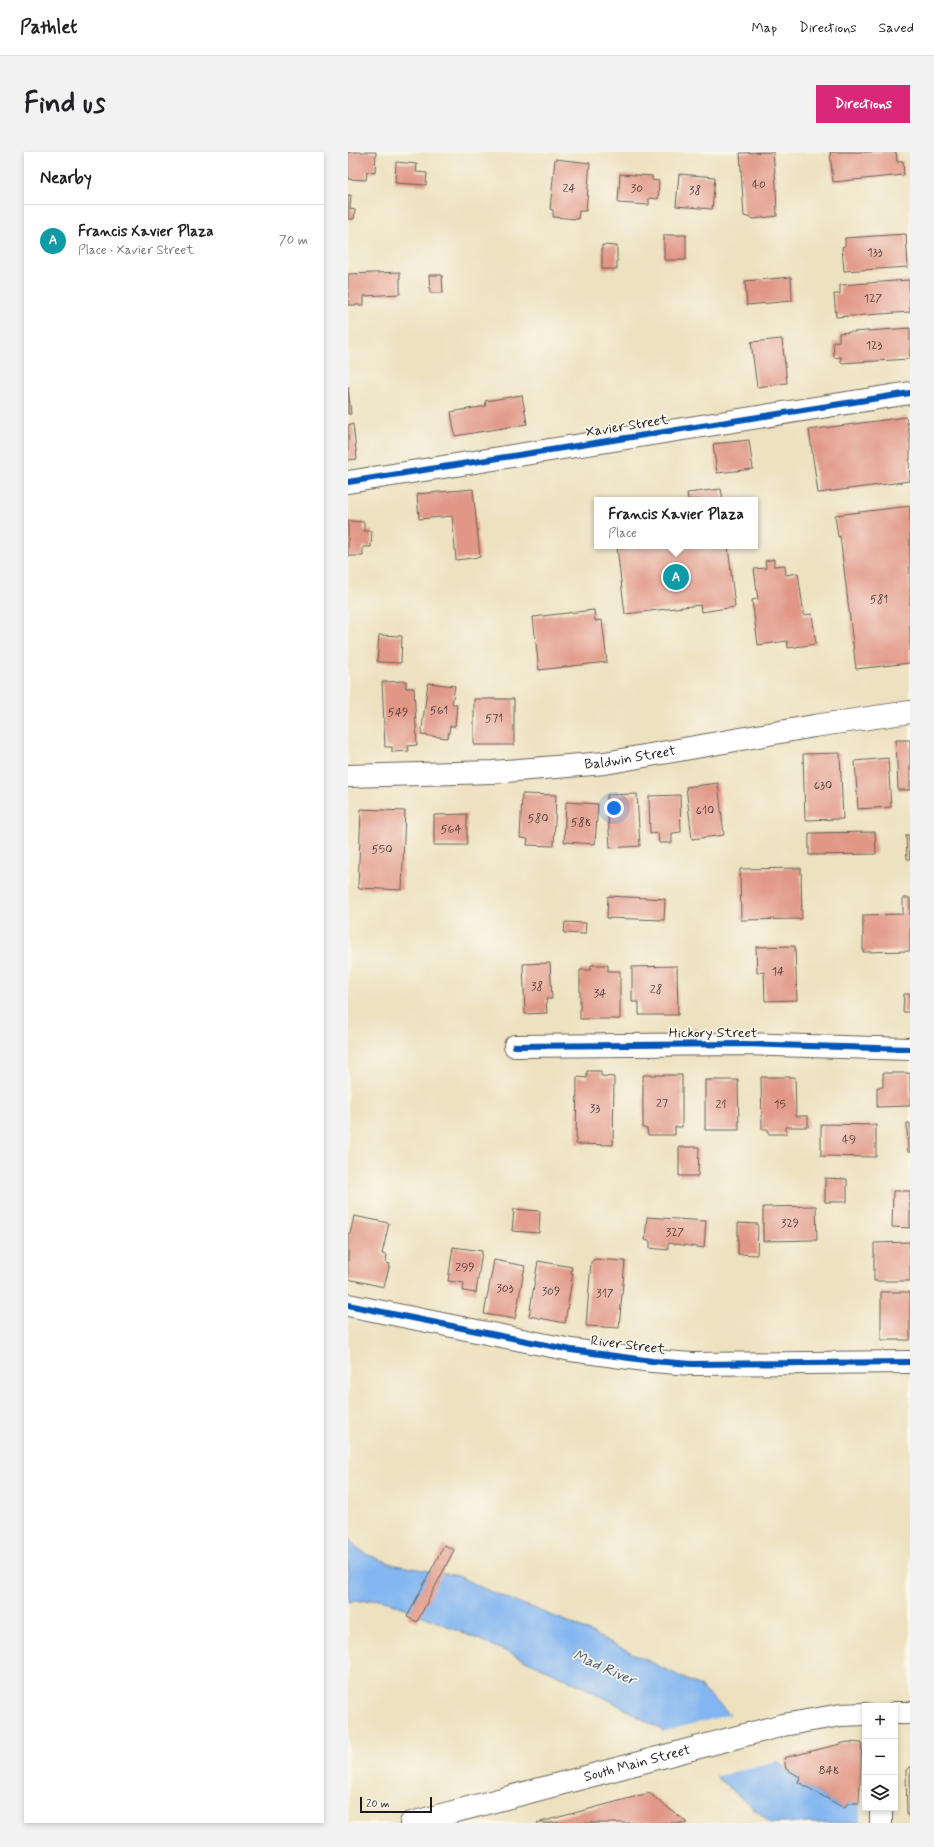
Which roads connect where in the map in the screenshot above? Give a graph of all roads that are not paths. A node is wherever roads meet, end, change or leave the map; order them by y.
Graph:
1 (910, 393) edge
2 (348, 482) edge
3 (910, 712) edge
4 (348, 776) edge
5 (515, 1046) dead end
6 (910, 1049) edge
7 (348, 1305) edge
8 (910, 1362) edge
9 (898, 1713) edge
10 (910, 1713) edge
11 (862, 1714) edge
12 (411, 1823) edge

1 - 2 street, Xavier Street
3 - 4 street, Baldwin Street
5 - 6 street, Hickory Street
7 - 8 street, River Street
9 - 10 street
11 - 12 street, South Main Street

